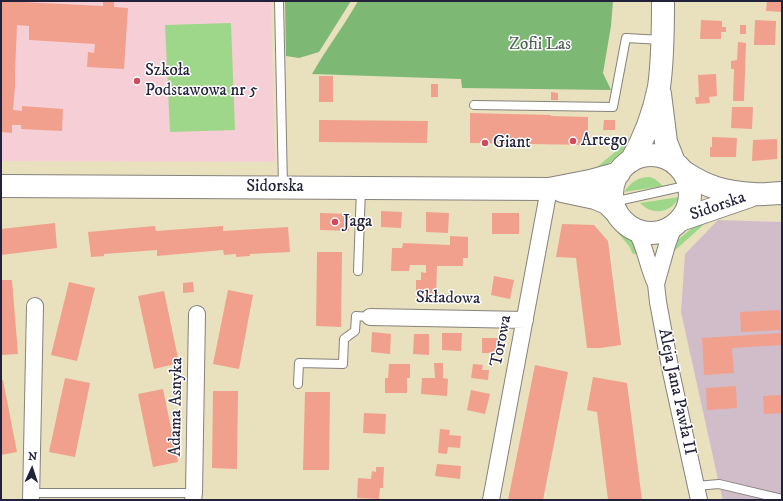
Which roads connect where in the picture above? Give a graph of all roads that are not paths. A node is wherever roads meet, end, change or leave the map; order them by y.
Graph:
1 (279, 1) edge
2 (663, 1) edge
3 (662, 40) junction
4 (659, 87) junction
5 (474, 105) dead end
6 (625, 167) junction
7 (682, 173) junction
8 (1, 186) edge
9 (283, 187) junction
10 (361, 188) junction
11 (549, 188) junction
12 (782, 193) edge
13 (755, 194) junction
14 (615, 207) junction
15 (677, 223) junction
16 (635, 229) junction
17 (358, 271) dead end
18 (656, 284) junction
19 (35, 306) dead end
20 (198, 314) dead end
21 (370, 316) joint
22 (525, 320) junction
23 (298, 384) dead end
24 (698, 493) edge
25 (31, 496) edge
26 (194, 497) edge
27 (782, 499) edge
28 (491, 500) edge

1 - 9 lane
2 - 3 street
3 - 4 street
3 - 5 lane
4 - 6 street
4 - 7 street
6 - 7 street, Sidorska
6 - 11 street, Sidorska
6 - 14 street
7 - 13 street, Sidorska
7 - 14 lane
7 - 15 street
8 - 9 street, Sidorska
9 - 10 street, Sidorska
10 - 11 street, Sidorska
10 - 17 lane
11 - 14 street, Sidorska
11 - 22 street, Torowa
12 - 13 street, Sidorska
13 - 15 street, Sidorska
14 - 16 street, Sidorska
15 - 16 street, Sidorska
15 - 18 street, Aleja Jana Pawła II
16 - 18 street, Aleja Jana Pawła II
18 - 24 street, Aleja Jana Pawła II
19 - 25 street
20 - 26 street, Adama Asnyka
21 - 22 street, Składowa
21 - 23 lane
22 - 28 street, Torowa
24 - 27 lane
25 - 26 lane

